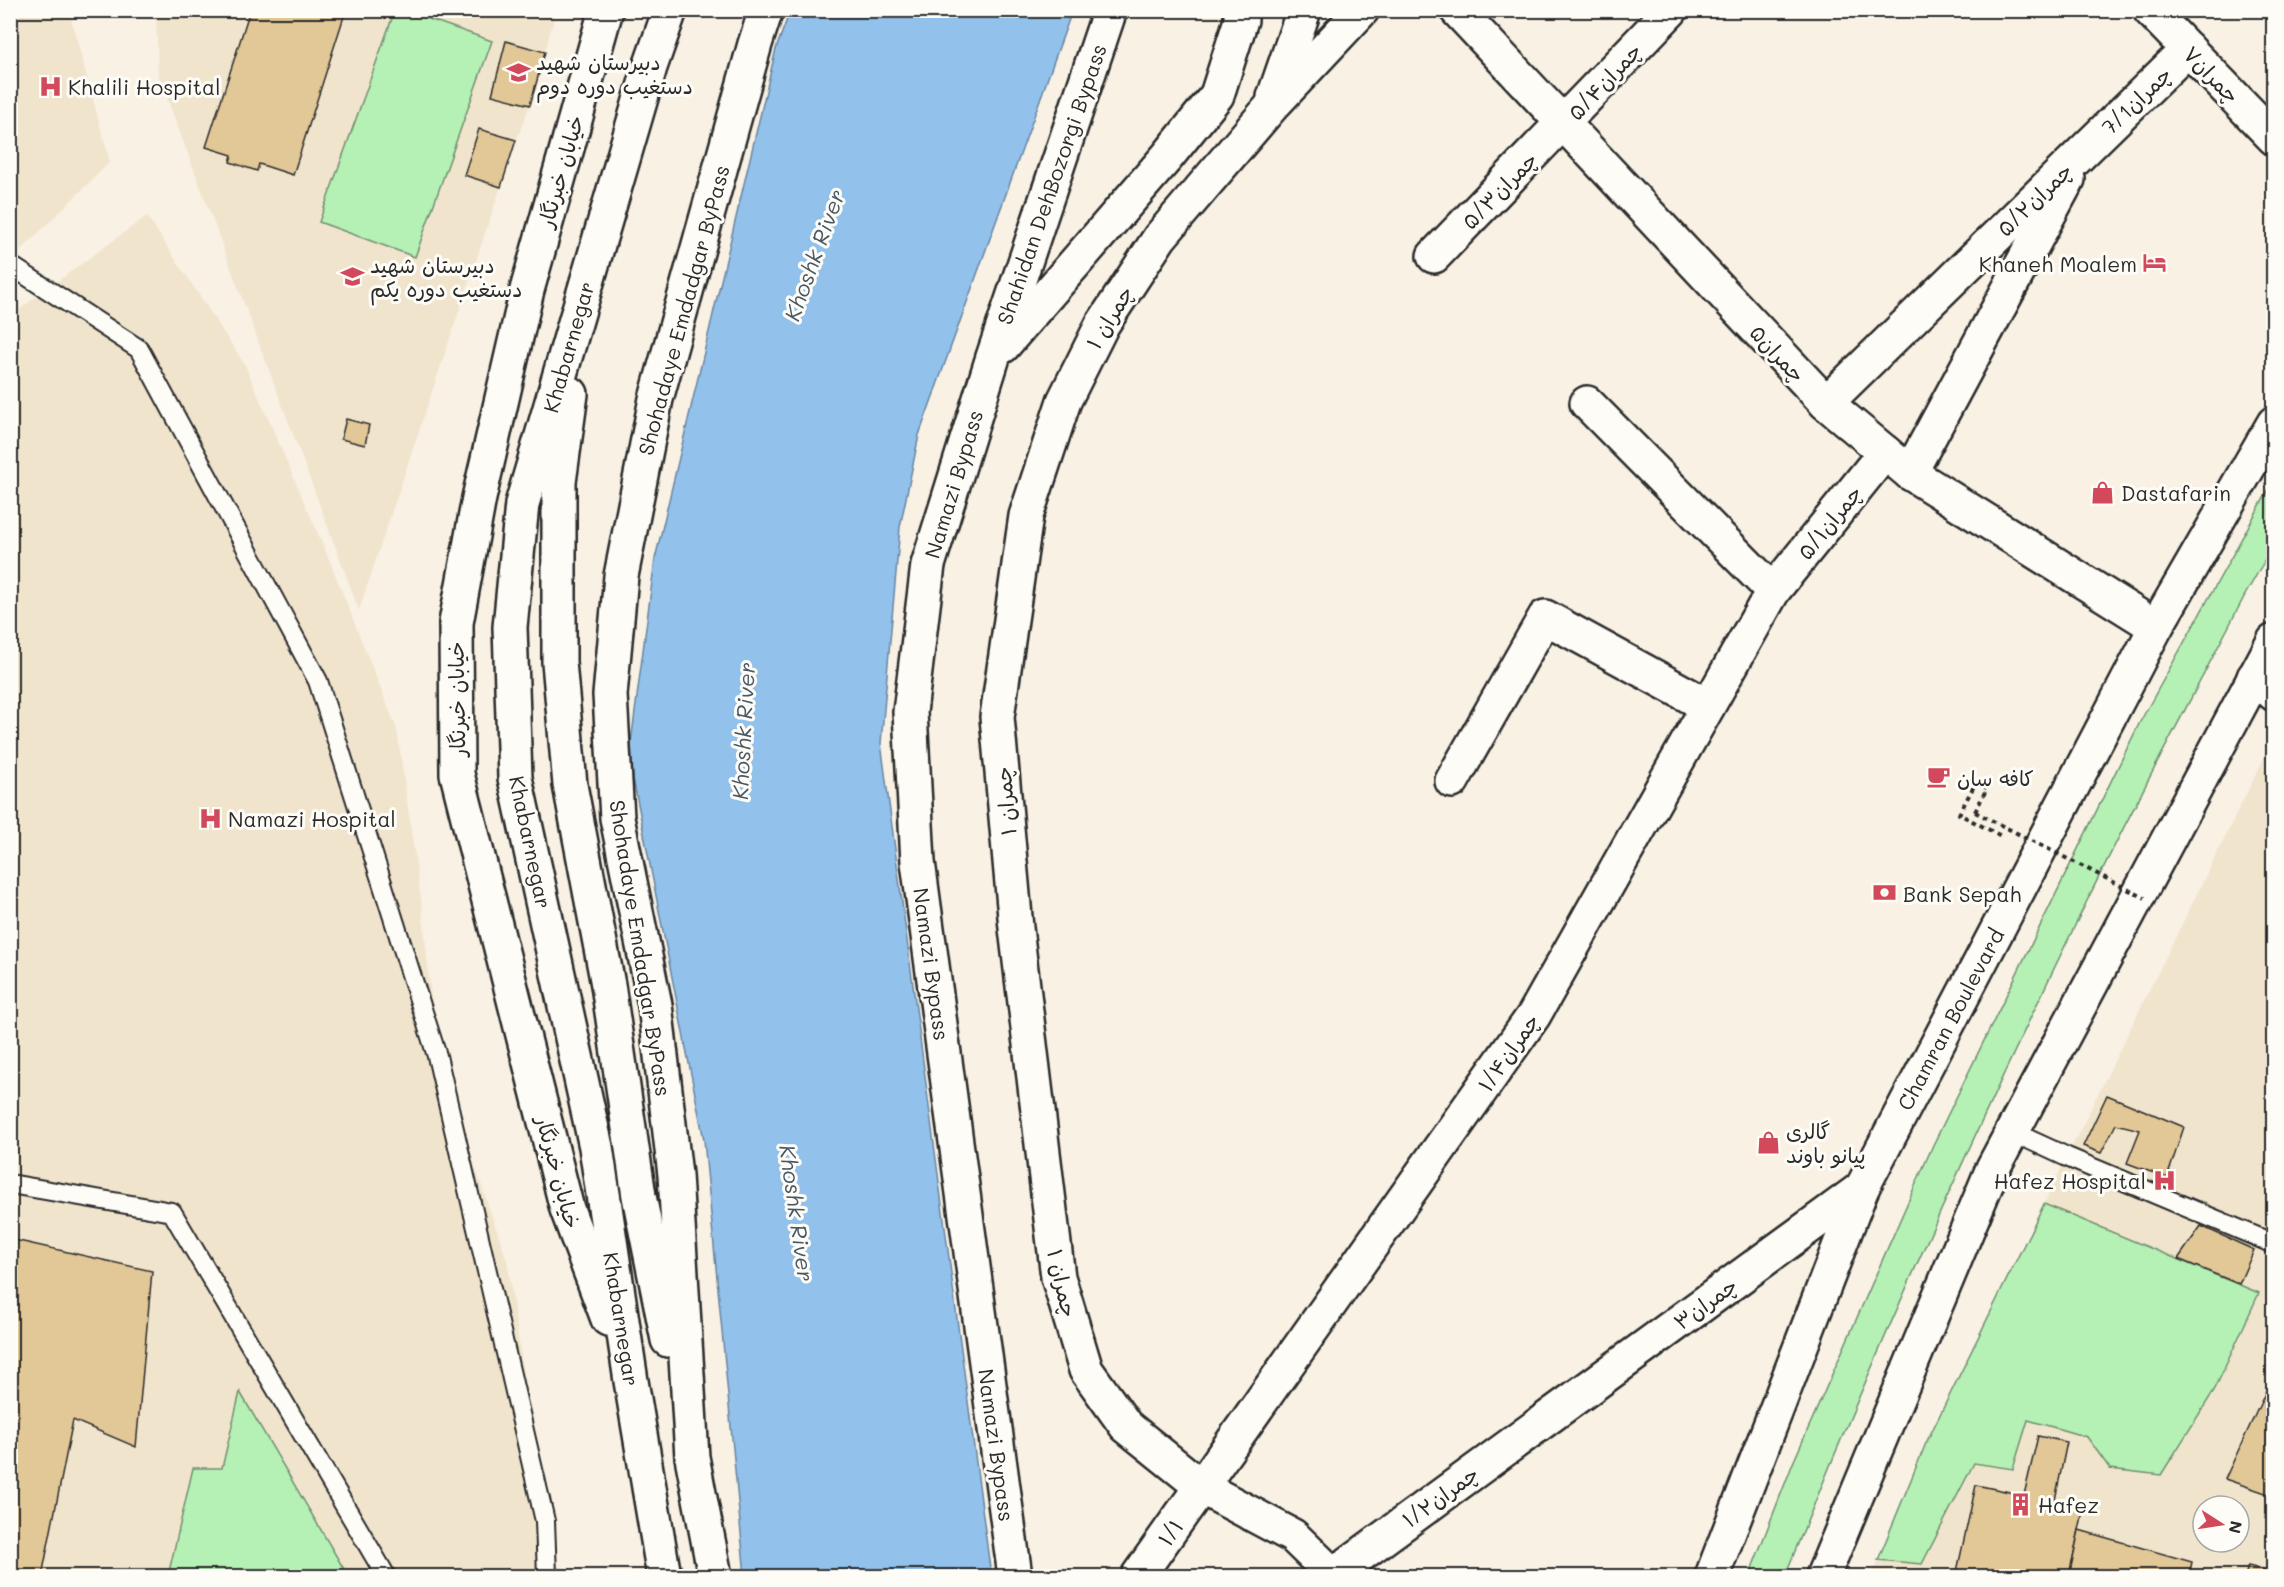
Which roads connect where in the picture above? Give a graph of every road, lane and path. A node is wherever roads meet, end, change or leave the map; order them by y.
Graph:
1 (606, 10) edge
2 (670, 10) edge
3 (766, 10) edge
4 (1110, 10) edge
5 (1241, 10) edge
6 (1304, 10) edge
7 (1362, 10) edge
8 (1457, 10) edge
9 (1671, 10) edge
10 (2150, 10) edge
11 (2188, 49) junction
12 (1270, 107) junction
13 (1563, 125) junction
14 (2274, 138) edge
15 (2083, 151) junction
16 (1434, 256) dead end
17 (10, 265) edge
18 (586, 285) junction
19 (993, 357) junction
20 (1587, 403) dead end
21 (1826, 403) junction
22 (2274, 423) edge
23 (1885, 452) junction
24 (1910, 473) junction
25 (1773, 591) junction
26 (2156, 627) junction
27 (2274, 641) edge
28 (2264, 685) edge
29 (1708, 706) junction
30 (1452, 780) dead end
31 (2036, 855) junction
32 (2145, 898) dead end
33 (2013, 1132) junction
34 (10, 1184) edge
35 (1862, 1188) junction
36 (2274, 1244) edge
37 (631, 1381) junction
38 (1548, 1418) joint
39 (692, 1457) junction
40 (1203, 1488) junction
41 (386, 1576) edge
42 (547, 1576) edge
43 (664, 1576) edge
44 (715, 1576) edge
45 (1016, 1576) edge
46 (1138, 1576) edge
47 (1333, 1576) edge
48 (1712, 1576) edge
49 (1823, 1576) edge

1 - 37 main road, خیابان خبرنگار
2 - 18 main road, Khabarnegar
3 - 39 main road, Shohadaye Emdadgar ByPass
4 - 19 main road, Shahidan DehBozorgi Bypass
5 - 19 main road
6 - 12 main road
7 - 12 main road, چمران ۱
8 - 13 main road, چمران۵
9 - 13 main road, چمران۵/۴
10 - 11 main road, چمران۷
11 - 14 main road, چمران۷
11 - 15 main road, 7/1چمران
12 - 40 main road, چمران ۱
13 - 16 main road, چمران۵/۳
13 - 21 main road, چمران۵
15 - 21 main road, چمران۵/۲
15 - 24 main road, چمران۵/۲
17 - 42 lane
18 - 37 main road, Khabarnegar
18 - 39 main road
19 - 45 main road, Namazi Bypass
20 - 25 main road
21 - 23 main road, چمران۵
22 - 26 main road, Chamran Boulevard
23 - 24 main road, چمران۵
23 - 25 main road, چمران۵/۱
24 - 26 main road, چمران۵
25 - 29 main road, چمران۱/۴
26 - 31 main road, Chamran Boulevard
27 - 28 main road
28 - 33 main road
29 - 30 main road
29 - 40 main road, چمران۱/۴
31 - 32 path, bridge
31 - 35 main road, Chamran Boulevard
33 - 36 lane
33 - 49 main road
34 - 41 lane
35 - 38 main road, چمران۳
35 - 48 main road, Chamran Boulevard
37 - 43 main road, Khabarnegar
38 - 47 main road, چمران۱/۲
39 - 44 main road, Shohadaye Emdadgar ByPass
40 - 46 main road, ۱/۱
40 - 47 main road, چمران ۱

